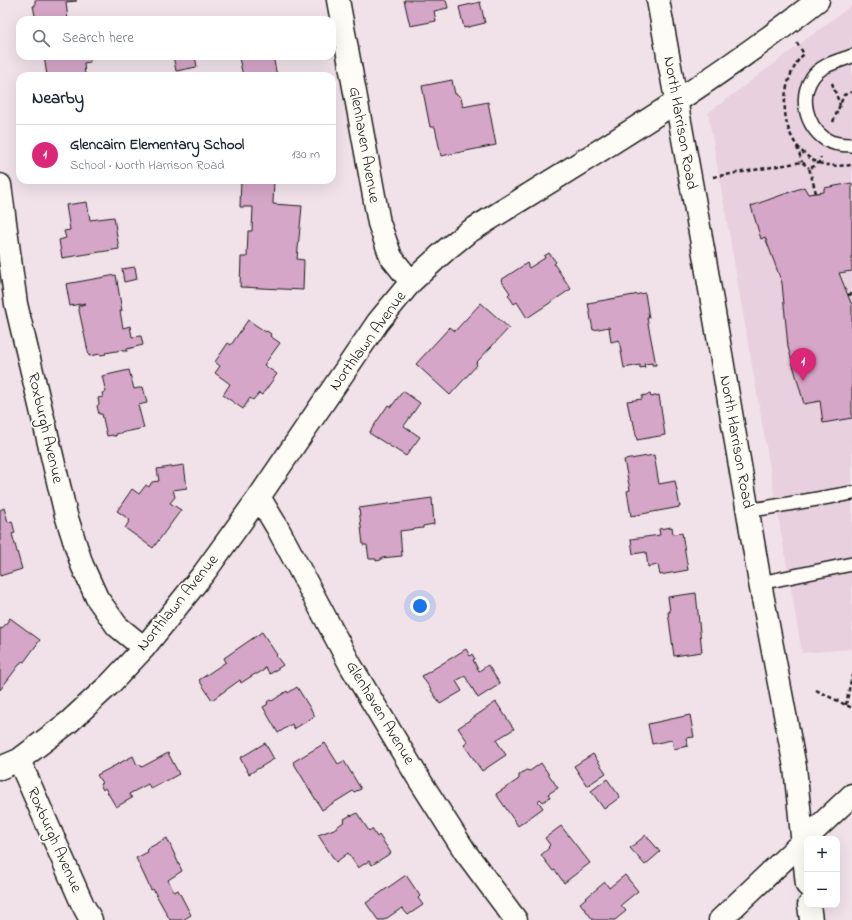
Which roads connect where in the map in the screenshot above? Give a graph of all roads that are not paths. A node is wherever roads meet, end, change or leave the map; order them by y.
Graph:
1 (338, 0) edge
2 (658, 0) edge
3 (818, 0) edge
4 (852, 56) edge
5 (676, 101) junction
6 (852, 145) edge
7 (0, 185) edge
8 (411, 282) junction
9 (852, 493) edge
10 (259, 497) junction
11 (747, 511) junction
12 (852, 564) edge
13 (760, 583) junction
14 (144, 648) junction
15 (10, 764) edge
16 (852, 795) edge
17 (802, 843) junction
18 (805, 872) edge
19 (809, 908) edge
20 (91, 920) edge
21 (516, 920) edge
22 (720, 920) edge
23 (811, 920) edge

1 - 8 street, Glenhaven Avenue
2 - 5 street, North Harrison Road
3 - 5 street, Northlawn Avenue
4 - 6 lane
5 - 8 street, Northlawn Avenue
5 - 11 street, North Harrison Road
7 - 14 street, Roxburgh Avenue
8 - 10 street, Northlawn Avenue
9 - 11 lane
10 - 14 street, Northlawn Avenue
10 - 21 street, Glenhaven Avenue
11 - 13 street, North Harrison Road
12 - 13 lane
13 - 17 street, North Harrison Road
14 - 15 street, Northlawn Avenue
15 - 20 street, Roxburgh Avenue
16 - 17 street
17 - 18 street, North Harrison Road
17 - 22 street
19 - 23 street

